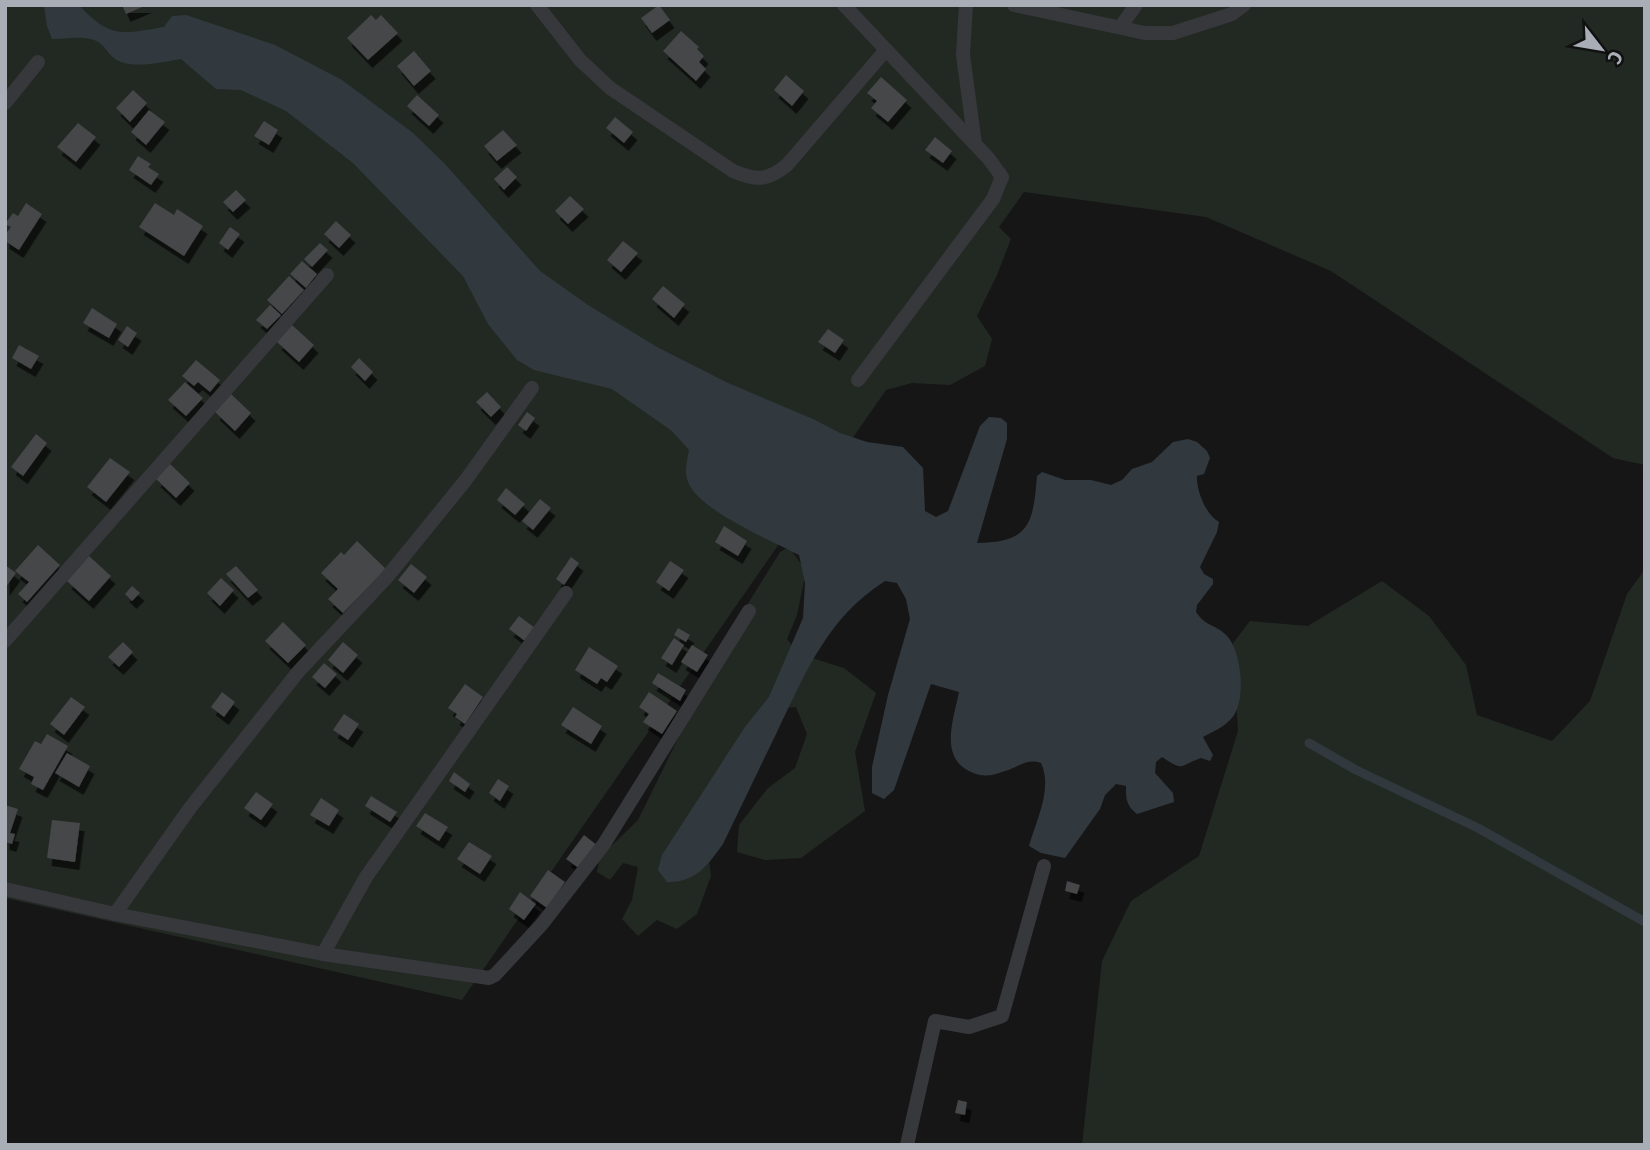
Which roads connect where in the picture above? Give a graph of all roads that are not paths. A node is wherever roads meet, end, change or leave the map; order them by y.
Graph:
1 (537, 5) edge
2 (844, 5) edge
3 (966, 5) edge
4 (1014, 5) edge
5 (1136, 5) edge
6 (1244, 5) edge
7 (1121, 26) junction
8 (885, 51) junction
9 (38, 62) dead end
10 (5, 103) edge
11 (975, 144) junction
12 (327, 275) dead end
13 (858, 380) dead end
14 (532, 388) dead end
15 (566, 593) dead end
16 (749, 611) dead end
17 (5, 641) edge
18 (1044, 866) dead end
19 (5, 889) edge
20 (115, 914) junction
21 (323, 954) junction
22 (906, 1145) edge

1 - 8 lane
2 - 8 lane
3 - 11 lane
4 - 7 lane
5 - 7 lane
6 - 7 lane
8 - 11 lane
9 - 10 lane
11 - 13 lane
12 - 17 lane
14 - 20 lane
15 - 21 lane
16 - 21 lane
18 - 22 lane
19 - 20 lane
20 - 21 lane

